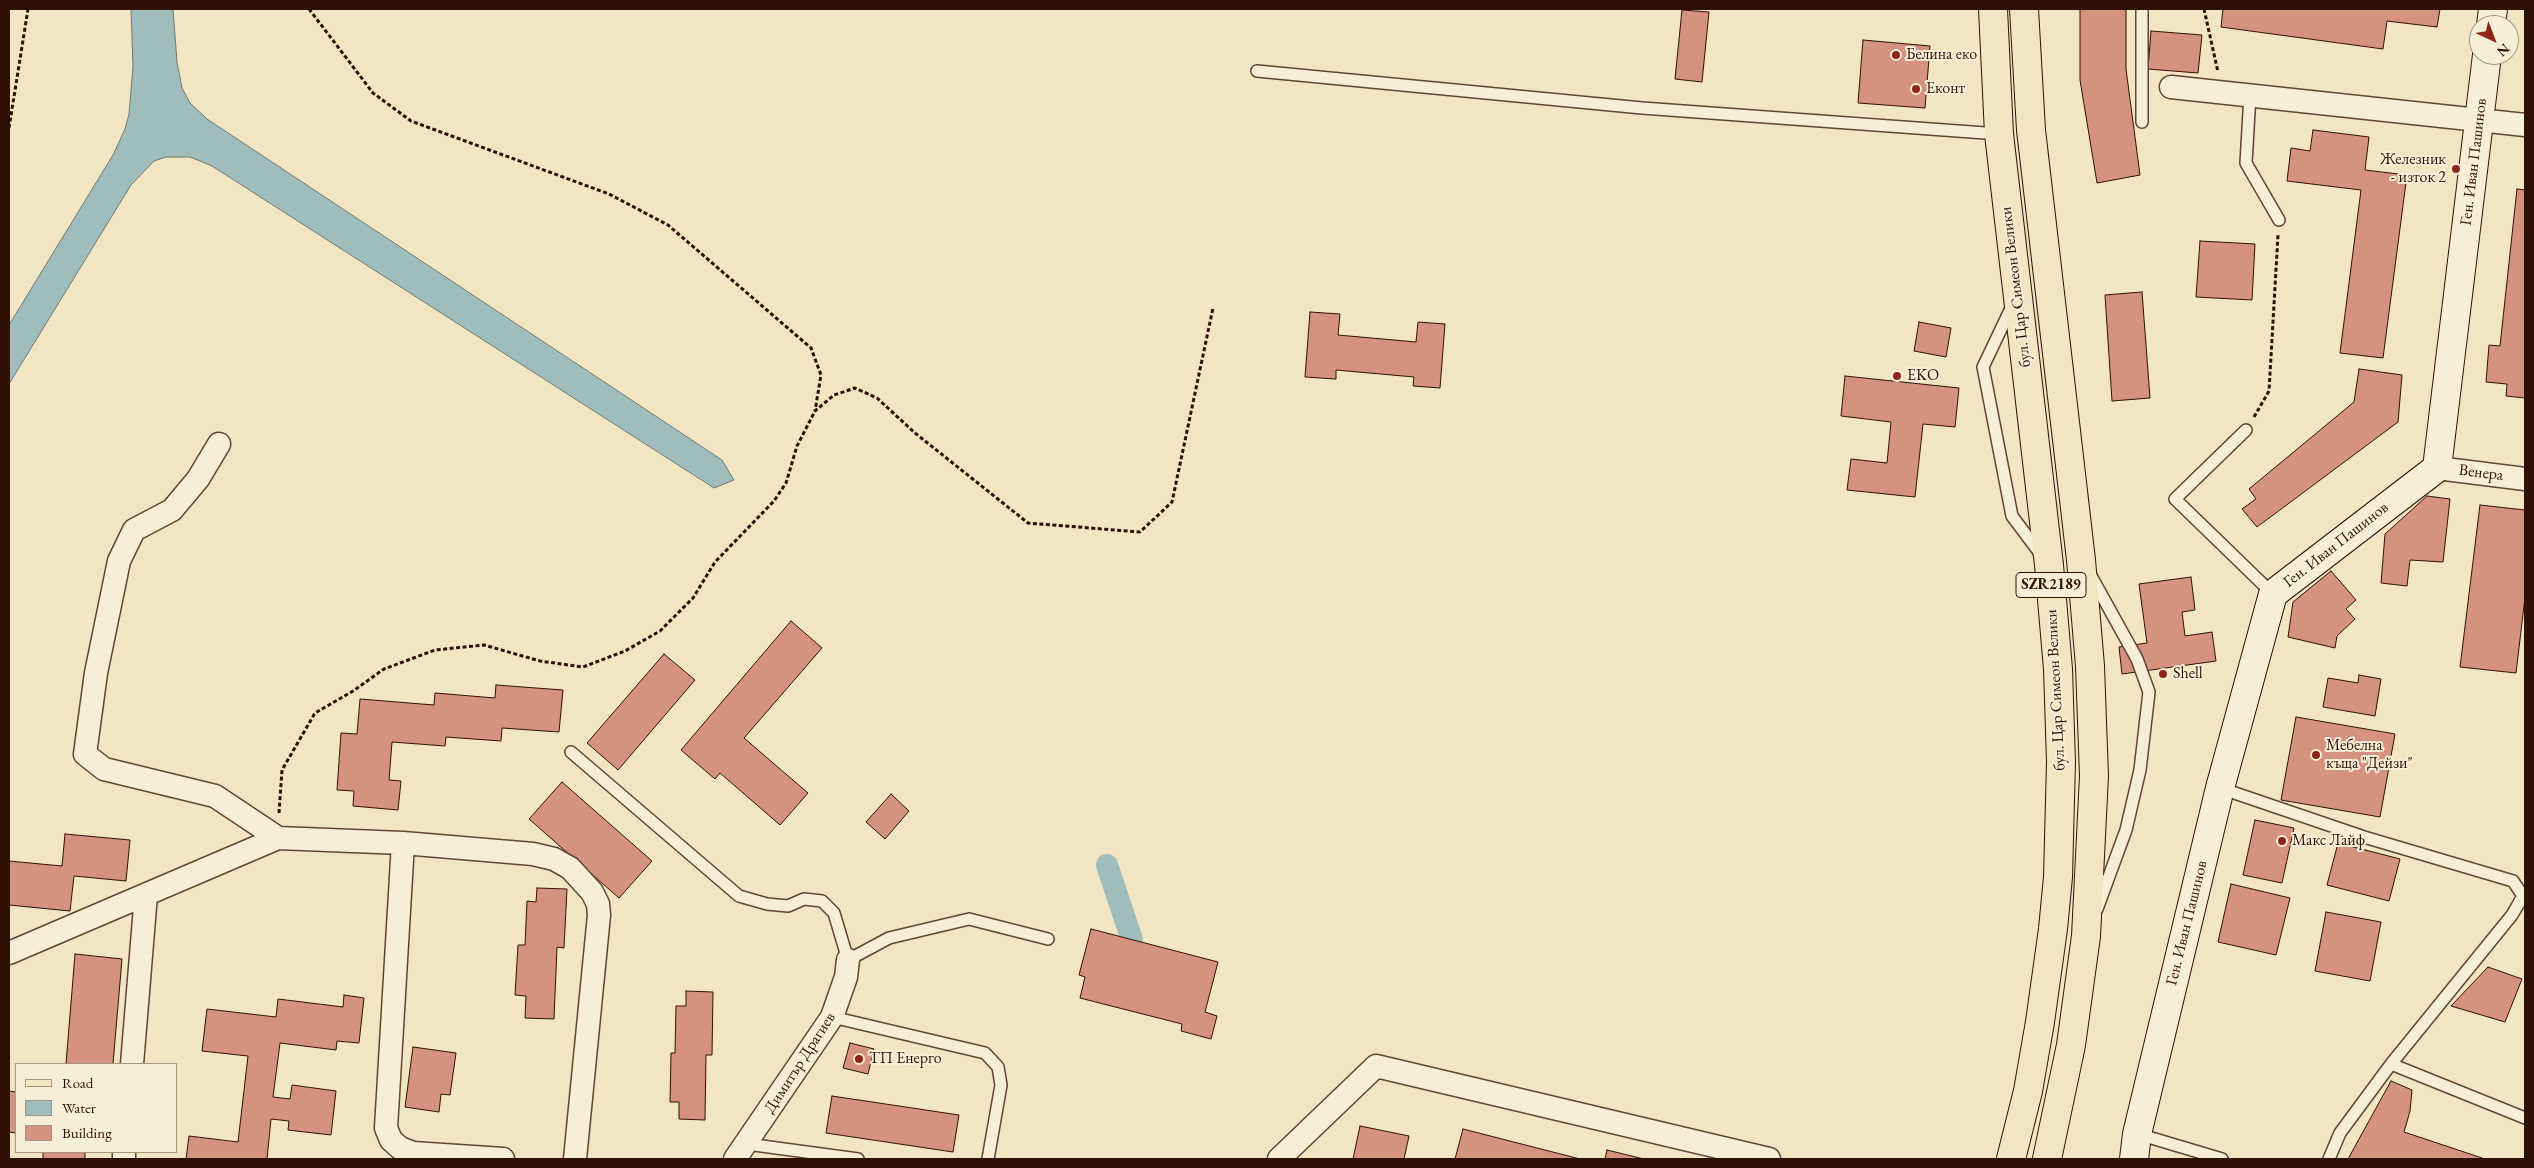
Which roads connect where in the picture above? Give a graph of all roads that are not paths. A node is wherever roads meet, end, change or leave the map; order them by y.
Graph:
1 (1993, 9) edge
2 (2024, 9) edge
3 (2142, 9) edge
4 (2486, 65) edge
5 (1256, 71) dead end
6 (2171, 87) dead end
7 (2250, 95) junction
8 (2479, 118) junction
9 (2142, 122) dead end
10 (2525, 125) edge
11 (1999, 134) junction
12 (2279, 220) road end
13 (2017, 296) junction
14 (2246, 430) road end
15 (219, 444) dead end
16 (2437, 468) junction
17 (2525, 479) edge
18 (2081, 560) junction
19 (2049, 565) junction
20 (2273, 594) junction
21 (571, 752) dead end
22 (2220, 788) junction
23 (278, 838) junction
24 (403, 843) junction
25 (146, 895) junction
26 (2086, 936) junction
27 (1048, 939) dead end
28 (9, 953) edge
29 (848, 960) junction
30 (832, 1018) junction
31 (132, 1063) edge
32 (2391, 1064) junction
33 (2525, 1118) edge
34 (2136, 1147) edge
35 (741, 1152) edge
36 (503, 1159) edge
37 (575, 1159) edge
38 (858, 1159) edge
39 (988, 1159) edge
40 (1280, 1159) edge
41 (1769, 1159) edge
42 (2011, 1159) edge
43 (2047, 1159) edge
44 (2222, 1159) edge
45 (2329, 1159) edge

1 - 11 main road, бул. Цар Симеон Велики / SZR2189
2 - 18 main road, бул. Цар Симеон Велики / SZR2189
3 - 9 lane
4 - 8 street, Ген. Иван Пашинов
5 - 11 lane
6 - 7 street
7 - 8 street
7 - 12 lane
8 - 10 street
8 - 16 street, Ген. Иван Пашинов
11 - 13 main road, бул. Цар Симеон Велики / SZR2189
13 - 19 main road, бул. Цар Симеон Велики / SZR2189
13 - 19 lane
14 - 20 lane
15 - 23 street
16 - 17 street, Венера
16 - 20 street, Ген. Иван Пашинов
18 - 26 main road, бул. Цар Симеон Велики / SZR2189
18 - 26 lane
19 - 42 main road, бул. Цар Симеон Велики / SZR2189
20 - 22 street, Ген. Иван Пашинов
21 - 29 lane
22 - 32 lane
22 - 34 street, Ген. Иван Пашинов
23 - 24 street
23 - 25 street
24 - 36 street
24 - 37 street
25 - 28 street
25 - 31 street
26 - 43 main road, бул. Цар Симеон Велики / SZR2189
27 - 29 lane
29 - 30 street, Димитър Драгиев
30 - 35 street, Димитър Драгиев
30 - 39 lane
32 - 33 lane
32 - 45 lane
34 - 44 lane
35 - 38 lane
40 - 41 street

